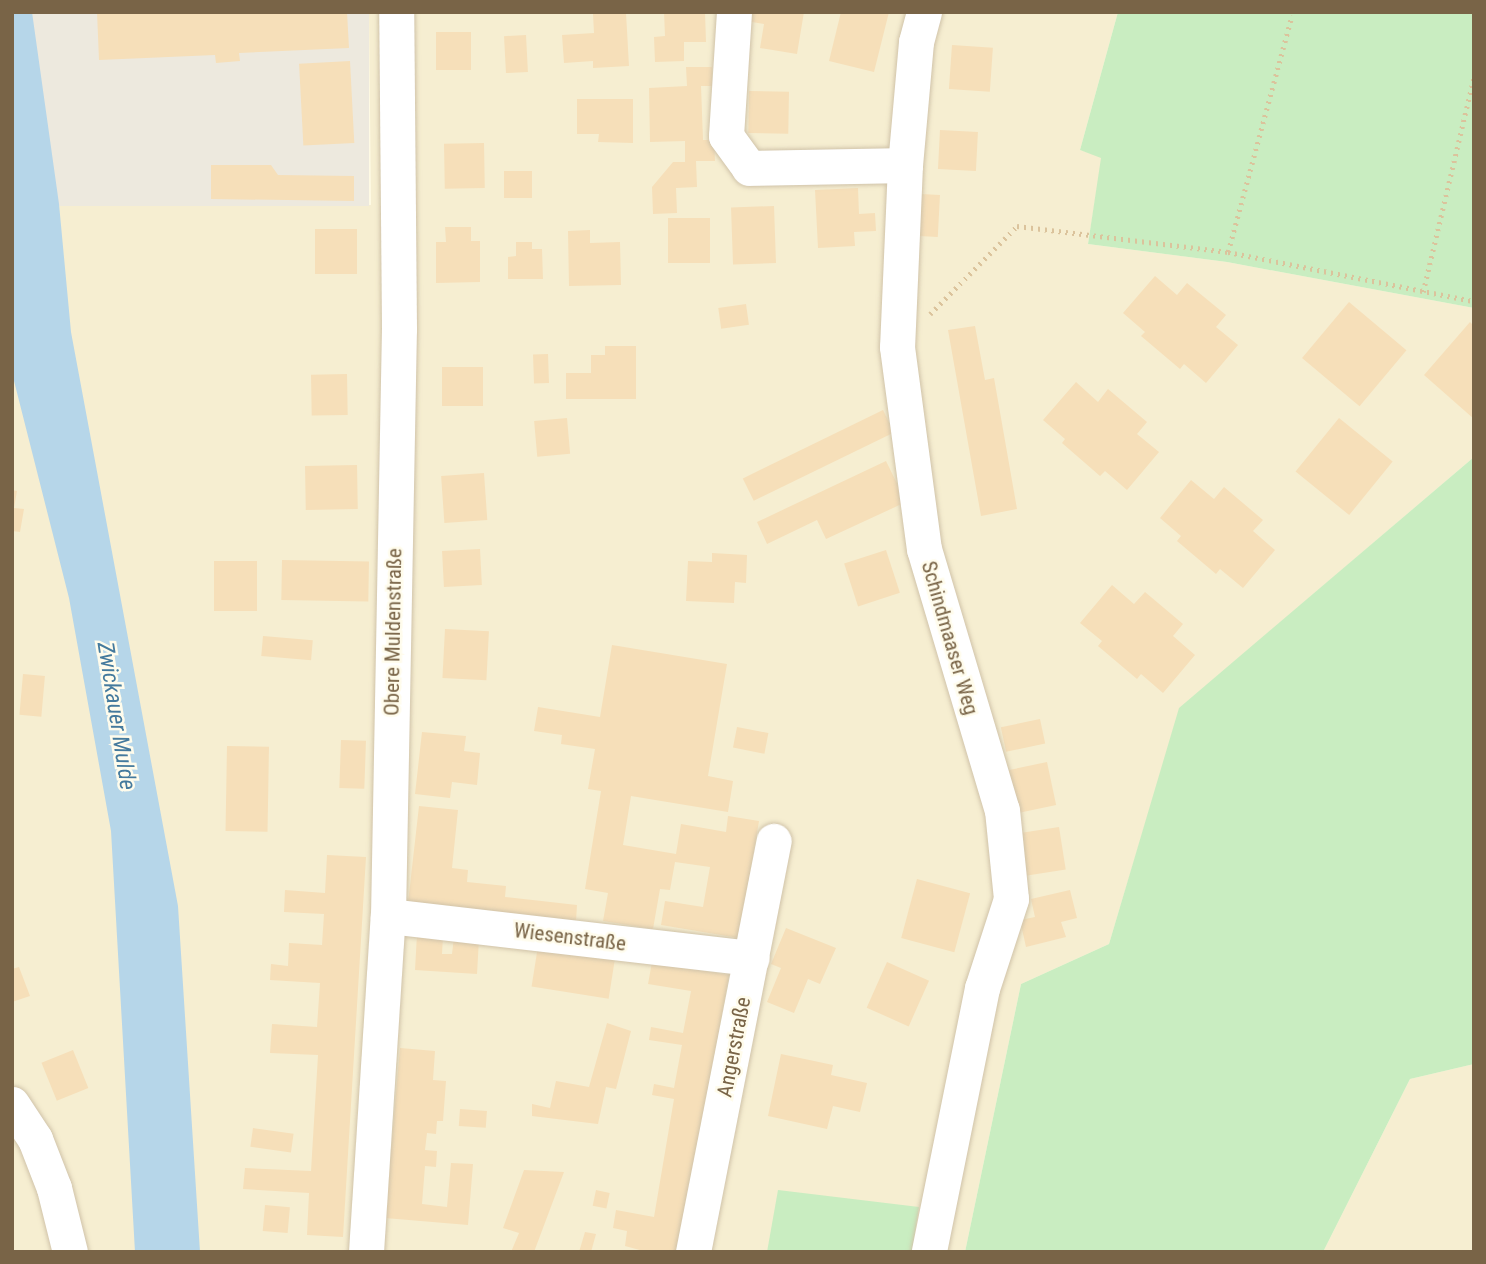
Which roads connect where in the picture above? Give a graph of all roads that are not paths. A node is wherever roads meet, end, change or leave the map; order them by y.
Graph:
1 (396, 12) edge
2 (734, 12) edge
3 (924, 12) edge
4 (905, 165) junction
5 (774, 841) dead end
6 (388, 916) junction
7 (752, 958) junction
8 (12, 1104) edge
9 (70, 1252) edge
10 (366, 1252) edge
11 (693, 1252) edge
12 (929, 1252) edge

1 - 6 street, Obere Muldenstraße
2 - 4 street
3 - 4 street, Schindmaaser Weg
4 - 12 street, Schindmaaser Weg
5 - 7 street, Angerstraße
6 - 7 street, Wiesenstraße
6 - 10 street, Obere Muldenstraße
7 - 11 street, Angerstraße
8 - 9 street

